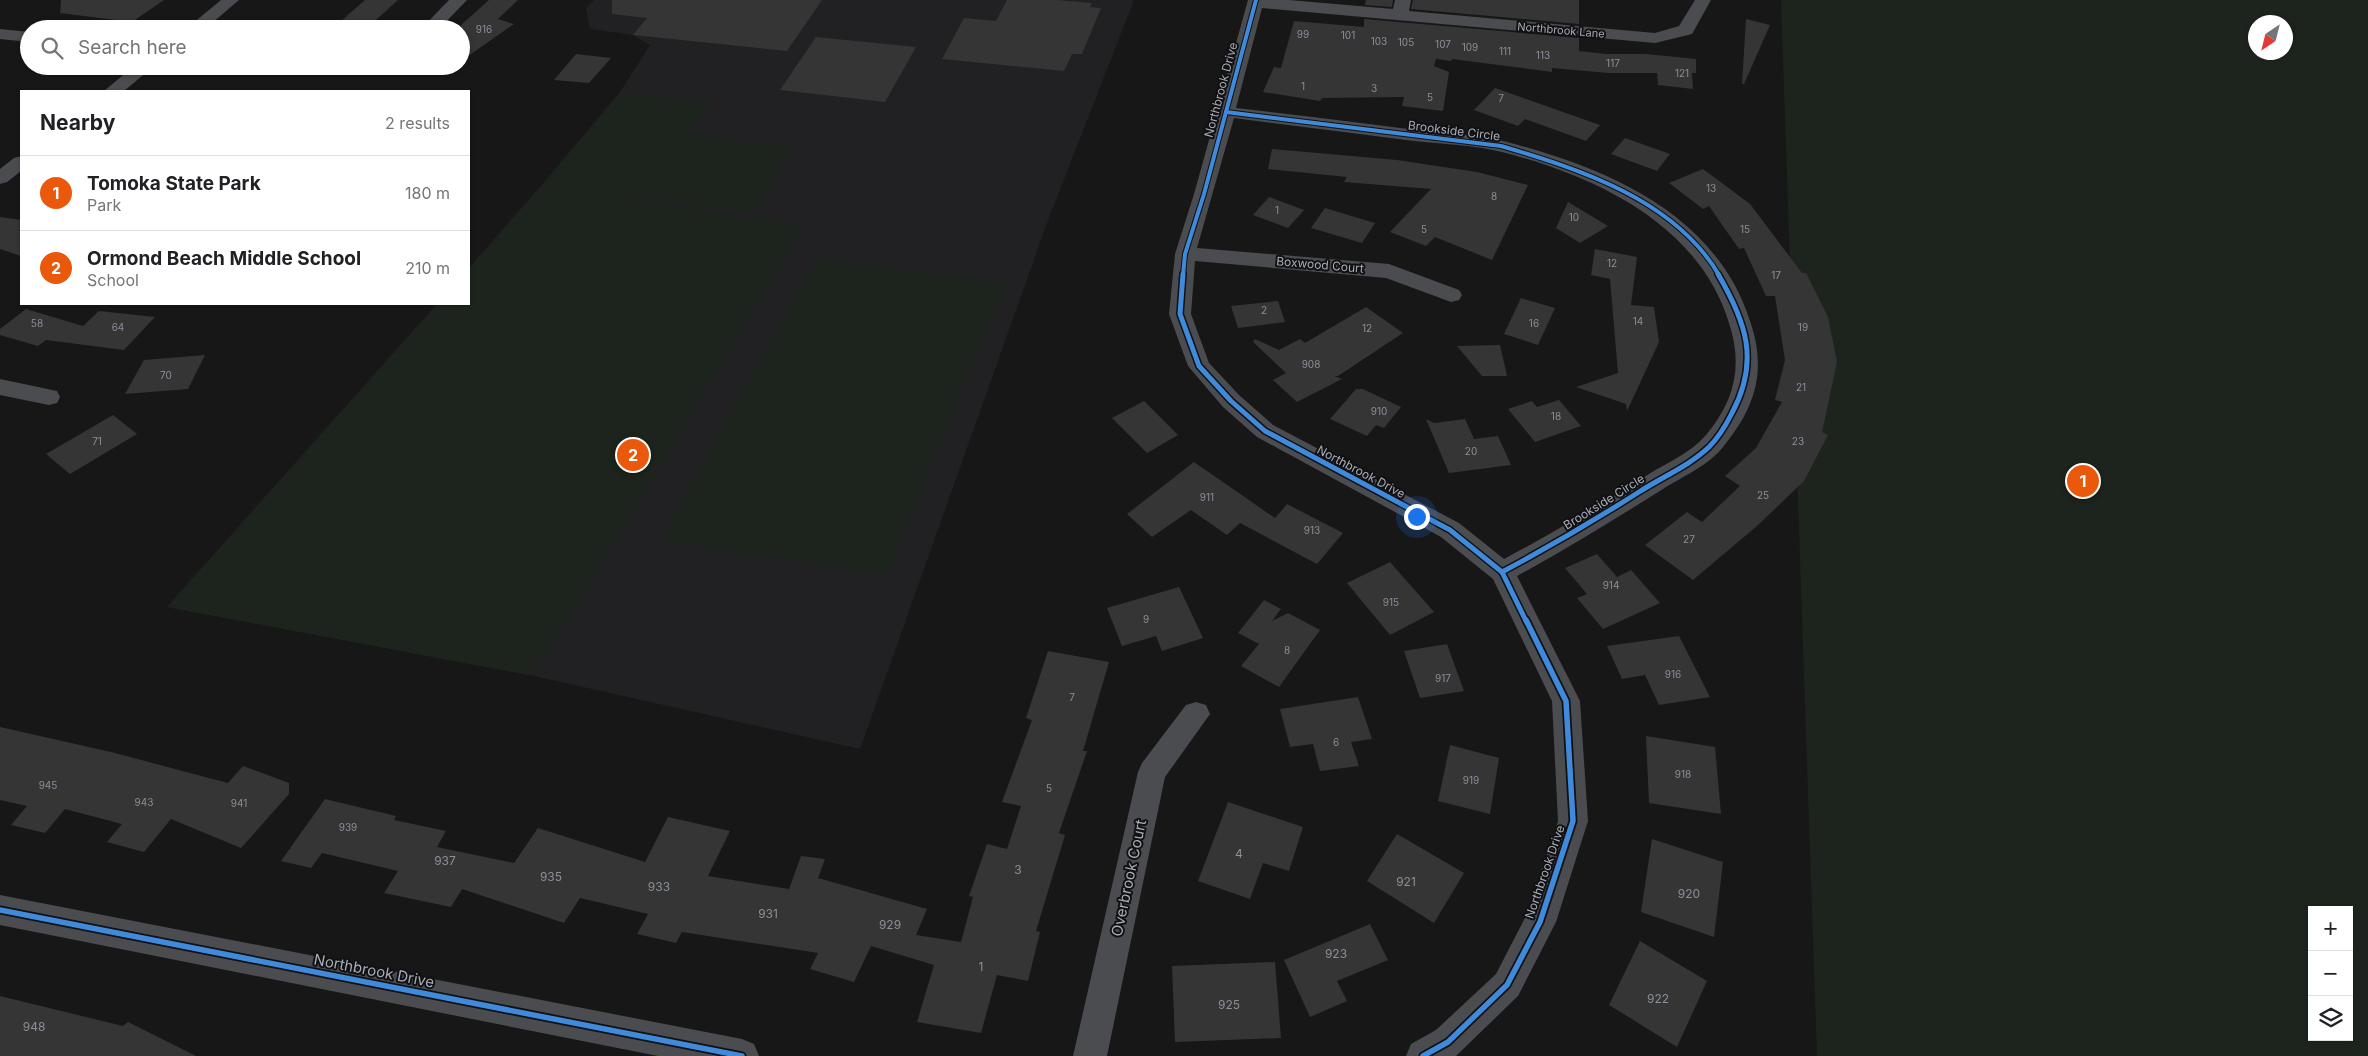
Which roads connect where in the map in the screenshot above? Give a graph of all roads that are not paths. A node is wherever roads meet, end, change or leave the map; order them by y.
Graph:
1 (231, 0) edge
2 (459, 0) edge
3 (1703, 0) edge
4 (1255, 1) edge
5 (1401, 8) edge
6 (205, 20) edge
7 (438, 20) edge
8 (0, 34) edge
9 (20, 36) edge
10 (133, 75) edge
11 (114, 90) edge
12 (1226, 112) junction
13 (20, 163) edge
14 (0, 179) edge
15 (20, 183) edge
16 (1185, 254) junction
17 (1451, 295) dead end
18 (0, 387) edge
19 (50, 397) dead end
20 (1502, 572) junction
21 (1196, 714) dead end
22 (5, 918) edge
23 (742, 1056) edge
24 (1090, 1056) edge
25 (1422, 1056) edge

1 - 6 street
2 - 7 street
3 - 5 street, Northbrook Lane
4 - 5 street, Northbrook Lane
4 - 12 street, Northbrook Drive
8 - 9 street
10 - 11 street
12 - 16 street, Northbrook Drive
12 - 20 street, Brookside Circle
13 - 14 street
14 - 15 street
16 - 17 street, Boxwood Court
16 - 20 street, Northbrook Drive
18 - 19 street
20 - 25 street, Northbrook Drive
21 - 24 street, Overbrook Court
22 - 23 street, Northbrook Drive

